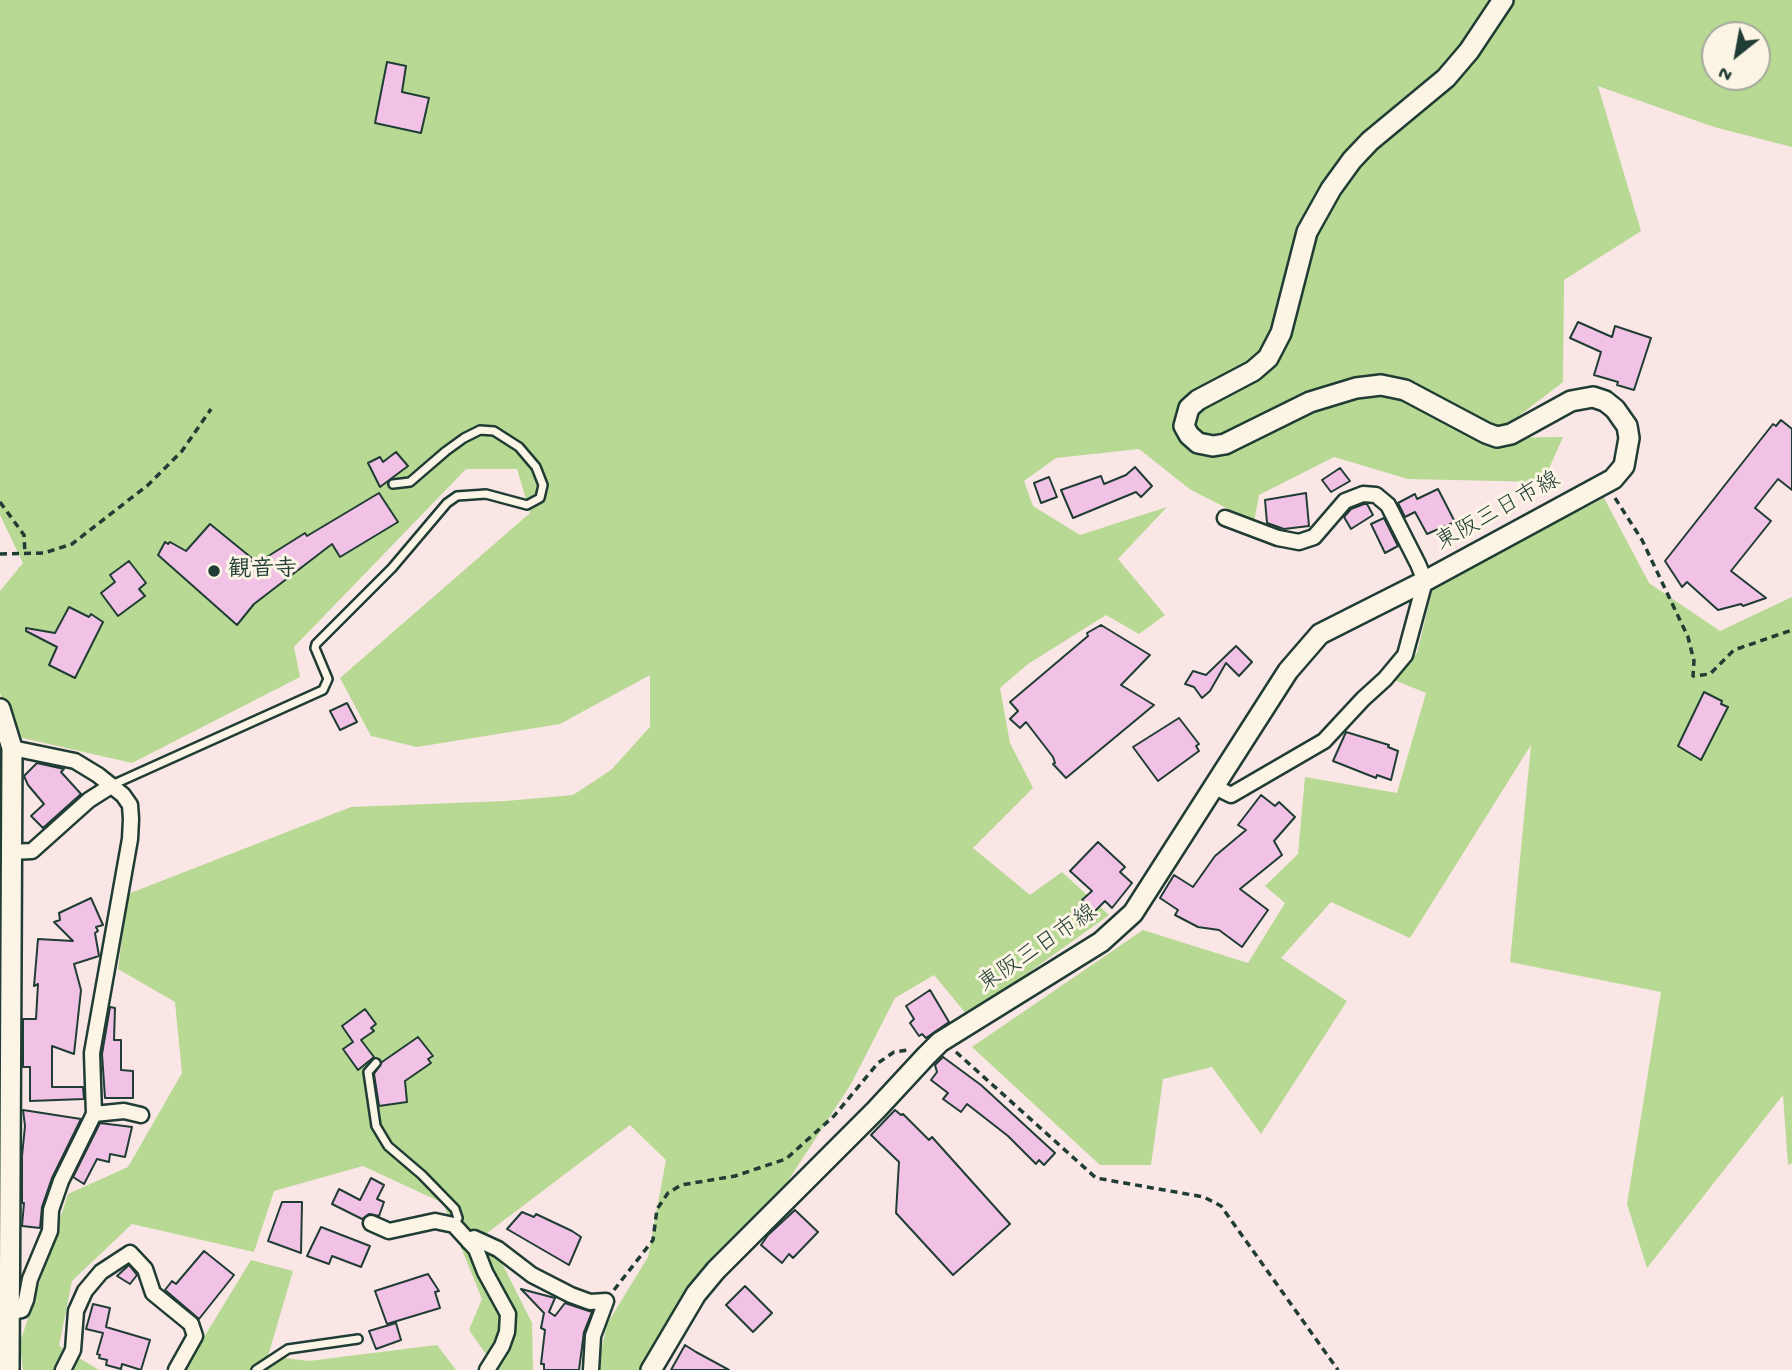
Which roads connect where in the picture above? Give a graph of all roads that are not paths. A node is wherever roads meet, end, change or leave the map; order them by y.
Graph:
1 (1503, 0) edge
2 (393, 484) dead end
3 (1225, 519) dead end
4 (1425, 581) junction
5 (0, 709) edge
6 (12, 748) junction
7 (111, 786) junction
8 (1215, 788) junction
9 (6, 824) edge
10 (11, 852) junction
11 (5, 987) edge
12 (5, 1059) edge
13 (376, 1063) dead end
14 (94, 1114) junction
15 (141, 1115) dead end
16 (370, 1223) dead end
17 (454, 1225) junction
18 (469, 1242) junction
19 (9, 1313) junction
20 (358, 1339) dead end
21 (9, 1370) edge
22 (63, 1370) edge
23 (176, 1370) edge
24 (256, 1370) edge
25 (487, 1370) edge
26 (591, 1370) edge
27 (651, 1370) edge

1 - 4 main road, 東阪三日市線
2 - 7 lane
3 - 4 street
4 - 8 main road, 東阪三日市線
4 - 8 street
5 - 6 main road
6 - 7 street
6 - 9 main road
7 - 10 street
7 - 14 street
8 - 27 main road, 東阪三日市線
9 - 10 main road
10 - 11 main road
11 - 12 main road
12 - 19 main road
13 - 17 lane
14 - 15 street
14 - 19 street
16 - 17 street
17 - 18 street
18 - 25 street
18 - 26 street
19 - 21 main road
20 - 24 lane
22 - 23 street

